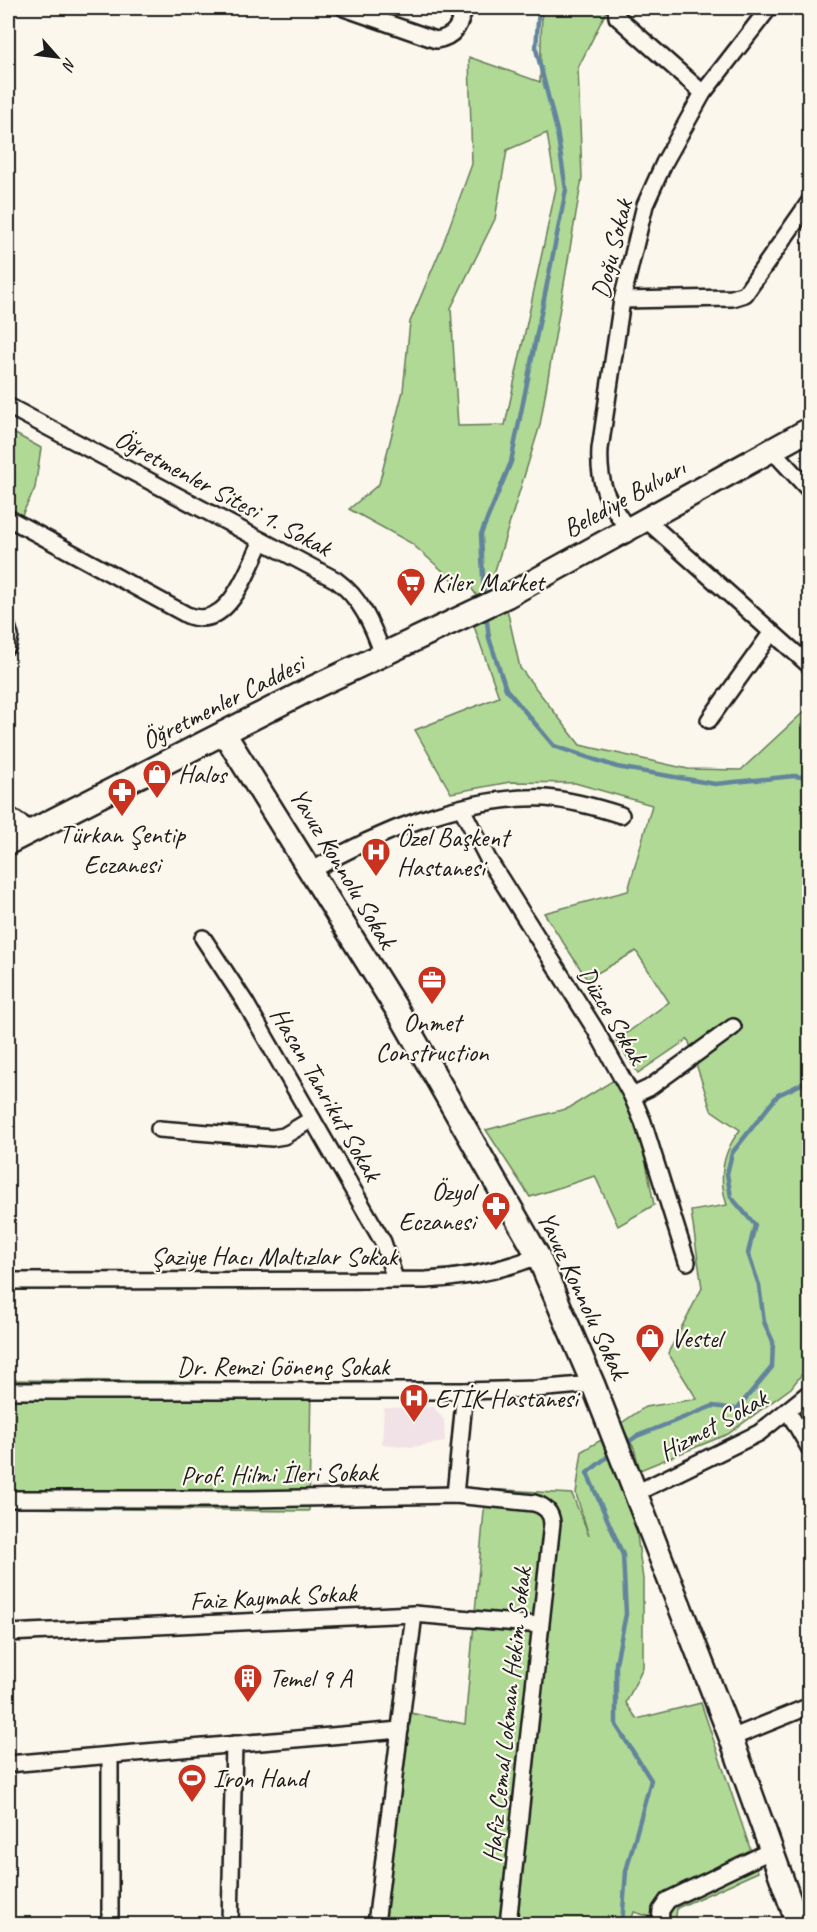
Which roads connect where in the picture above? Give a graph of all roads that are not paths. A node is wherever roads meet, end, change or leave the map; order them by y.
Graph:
1 (344, 8) edge
2 (465, 8) edge
3 (769, 8) edge
4 (617, 12) edge
5 (703, 93) junction
6 (810, 201) edge
7 (622, 300) junction
8 (8, 406) edge
9 (810, 429) edge
10 (771, 449) junction
11 (810, 491) edge
12 (8, 518) edge
13 (636, 524) junction
14 (262, 541) junction
15 (465, 614) joint
16 (8, 628) edge
17 (772, 632) junction
18 (8, 646) edge
19 (383, 655) junction
20 (810, 666) edge
21 (709, 720) dead end
22 (224, 733) junction
23 (462, 809) junction
24 (8, 815) edge
25 (621, 815) dead end
26 (31, 830) junction
27 (8, 843) edge
28 (311, 871) junction
29 (203, 938) dead end
30 (733, 1027) dead end
31 (632, 1096) junction
32 (312, 1119) junction
33 (159, 1129) dead end
34 (538, 1256) junction
35 (687, 1262) dead end
36 (395, 1279) junction
37 (8, 1281) edge
38 (593, 1384) junction
39 (8, 1390) edge
40 (465, 1391) junction
41 (810, 1392) edge
42 (788, 1411) junction
43 (810, 1449) edge
44 (636, 1494) junction
45 (455, 1495) junction
46 (8, 1499) edge
47 (549, 1512) joint
48 (414, 1614) junction
49 (540, 1624) junction
50 (8, 1633) edge
51 (810, 1706) edge
52 (400, 1730) junction
53 (731, 1738) junction
54 (234, 1744) junction
55 (110, 1756) junction
56 (8, 1764) edge
57 (770, 1851) junction
58 (110, 1924) edge
59 (230, 1924) edge
60 (376, 1924) edge
61 (508, 1924) edge
62 (660, 1924) edge
63 (798, 1924) edge

1 - 2 street
3 - 5 street, Doğu Sokak
4 - 5 street
5 - 7 street, Doğu Sokak
6 - 7 street
7 - 13 street, Doğu Sokak
8 - 14 street, Öğretmenler Sitesi 1. Sokak
9 - 10 street, Belediye Bulvarı
10 - 11 street
10 - 13 street, Belediye Bulvarı
12 - 14 street
13 - 15 street, Belediye Bulvarı
13 - 17 street, Doğu Sokak
14 - 19 street, Öğretmenler Sitesi 1. Sokak
15 - 19 street, Öğretmenler Caddesi
16 - 18 street
17 - 20 street, Doğu Sokak
17 - 21 street
19 - 22 street, Öğretmenler Caddesi
22 - 26 street, Öğretmenler Caddesi
22 - 28 street, Yavuz Konnolu Sokak
23 - 25 street
23 - 28 street
23 - 31 street, Düzce Sokak
24 - 26 street
26 - 27 street, Öğretmenler Caddesi
28 - 34 street, Yavuz Konnolu Sokak
29 - 32 street, Hasan Tanrikut Sokak
30 - 31 street
31 - 35 street, Düzce Sokak
32 - 33 street
32 - 36 street, Hasan Tanrikut Sokak
34 - 36 street, Şaziye Hacı Maltızlar Sokak
34 - 38 street, Yavuz Konnolu Sokak
36 - 37 street, Şaziye Hacı Maltızlar Sokak
38 - 40 street, Dr. Remzi Gönenç Sokak
38 - 44 street, Yavuz Konnolu Sokak
39 - 40 street, Dr. Remzi Gönenç Sokak
40 - 45 street
41 - 42 street, Hizmet Sokak
42 - 43 street
42 - 44 street, Hizmet Sokak
44 - 53 street, Yavuz Konnolu Sokak
45 - 46 street, Prof. Hilmi İleri Sokak
45 - 47 street, Prof. Hilmi İleri Sokak
47 - 49 street, Hafiz Cemal Lokman Hekim Sokak
48 - 49 street, Faiz Kaymak Sokak
48 - 50 street, Faiz Kaymak Sokak
48 - 52 street
49 - 61 street, Hafiz Cemal Lokman Hekim Sokak
51 - 53 street
52 - 54 street
52 - 60 street
53 - 57 street, Yavuz Konnolu Sokak
54 - 55 street
54 - 59 street
55 - 56 street
55 - 58 street
57 - 62 street
57 - 63 street, Yavuz Konnolu Sokak

